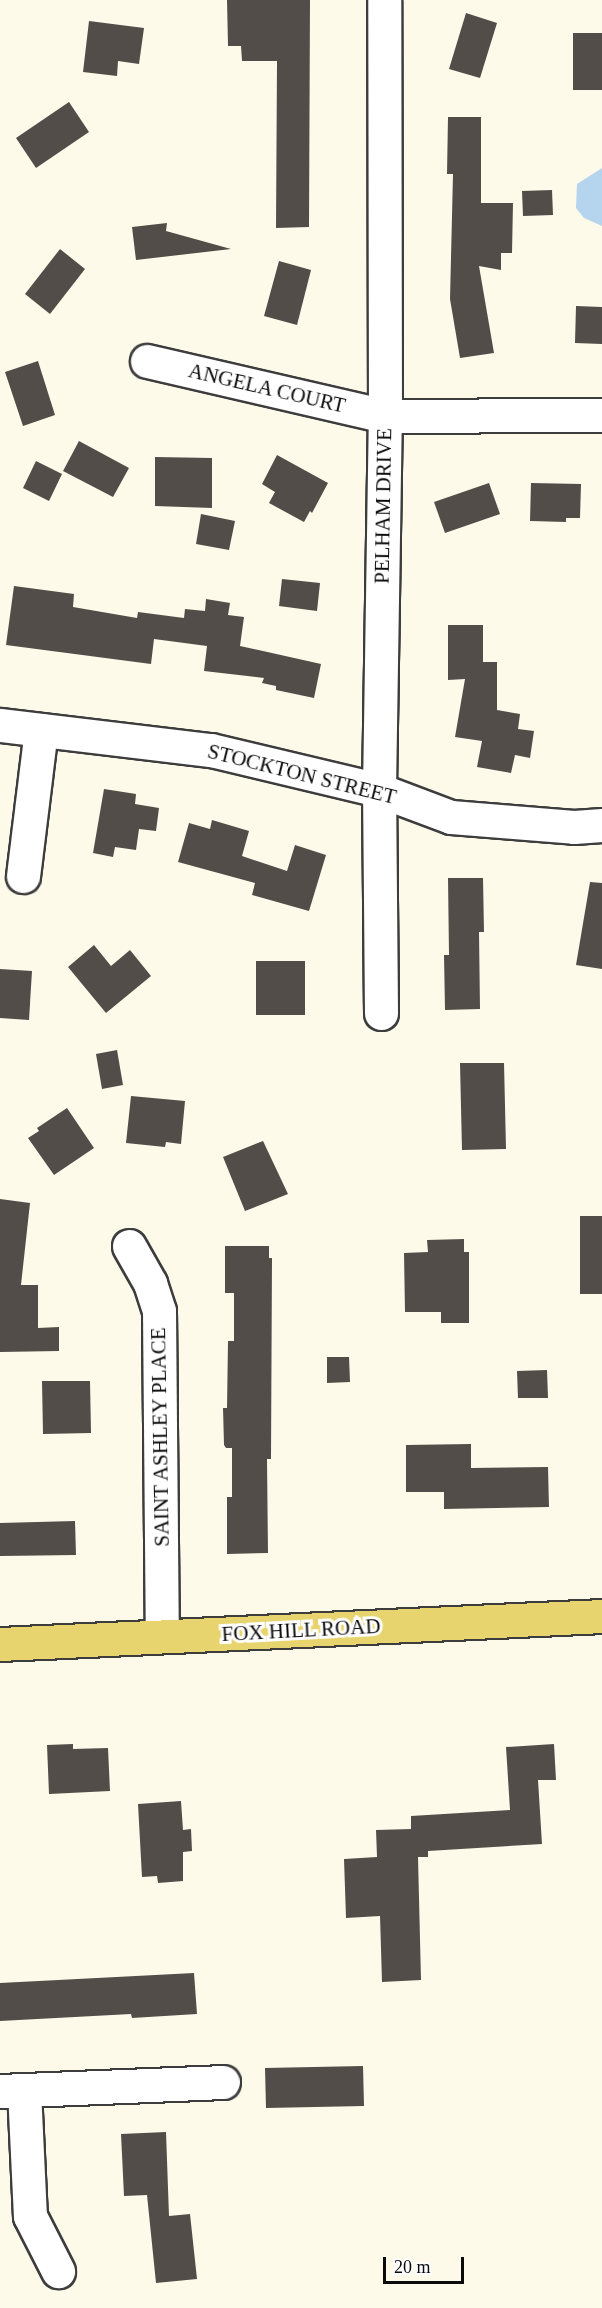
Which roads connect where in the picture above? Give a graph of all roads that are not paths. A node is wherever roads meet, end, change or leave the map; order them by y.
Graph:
1 (384, 0) edge
2 (147, 361) dead end
3 (602, 415) edge
4 (384, 416) junction
5 (0, 725) edge
6 (41, 730) junction
7 (379, 789) junction
8 (602, 825) edge
9 (23, 876) dead end
10 (381, 1012) dead end
11 (129, 1246) dead end
12 (602, 1616) edge
13 (162, 1636) junction
14 (0, 1644) edge
15 (223, 2082) dead end
16 (12, 2090) edge
17 (58, 2271) dead end

1 - 4 street, PELHAM DRIVE
2 - 4 street, ANGELA COURT
3 - 4 street, ANGELA COURT
4 - 7 street, PELHAM DRIVE
5 - 6 street, STOCKTON STREET
6 - 7 street, STOCKTON STREET
6 - 9 street
7 - 8 street, STOCKTON STREET
7 - 10 street, PELHAM DRIVE
11 - 13 street, SAINT ASHLEY PLACE
12 - 13 main road, FOX HILL ROAD
13 - 14 main road, FOX HILL ROAD
15 - 16 street
16 - 17 street

